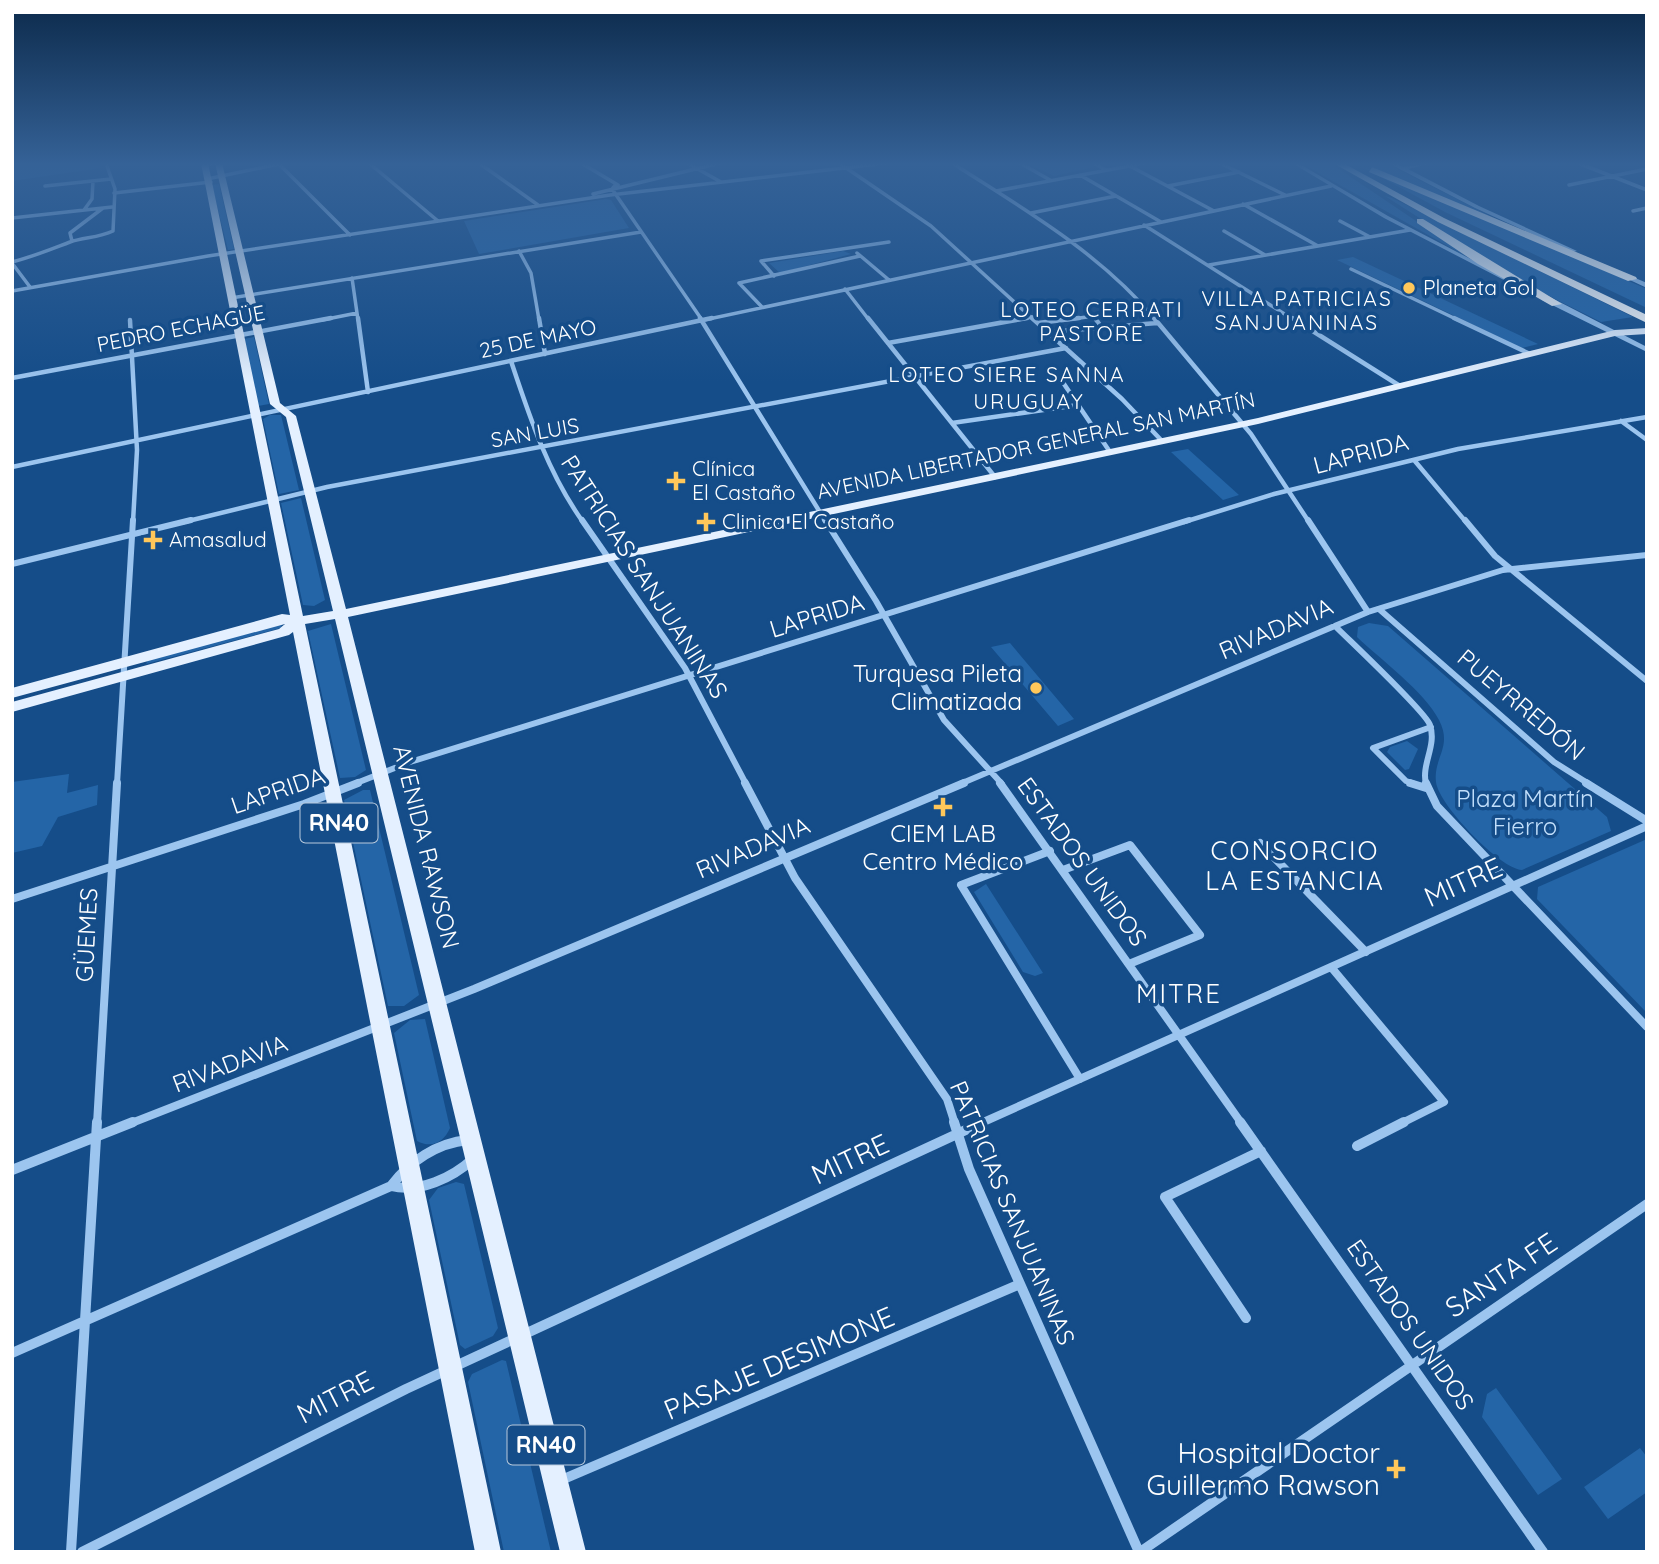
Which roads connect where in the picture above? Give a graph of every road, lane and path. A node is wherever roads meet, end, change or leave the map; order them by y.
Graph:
1 (69, 236) edge
2 (102, 236) edge
3 (218, 236) edge
4 (236, 236) edge
5 (337, 236) edge
6 (615, 236) edge
7 (643, 236) edge
8 (942, 236) edge
9 (1063, 236) edge
10 (1091, 236) edge
11 (1161, 236) edge
12 (1232, 236) edge
13 (1301, 236) edge
14 (1376, 236) edge
15 (1422, 236) edge
16 (1443, 236) edge
17 (1475, 236) edge
18 (1485, 236) edge
19 (1530, 236) edge
20 (1538, 236) edge
21 (1370, 237) joint
22 (72, 241) junction
23 (1070, 241) junction
24 (889, 242) dead end
25 (1319, 246) junction
26 (851, 248) junction
27 (239, 251) junction
28 (519, 251) junction
29 (222, 254) junction
30 (860, 256) junction
31 (1265, 256) junction
32 (12, 262) edge
33 (972, 262) junction
34 (1208, 265) junction
35 (1351, 269) dead end
36 (774, 276) junction
37 (352, 278) junction
38 (1632, 279) junction
39 (889, 280) junction
40 (1647, 286) edge
41 (30, 288) junction
42 (845, 289) junction
43 (12, 291) edge
44 (249, 295) junction
45 (231, 298) junction
46 (1556, 303) junction
47 (1625, 306) junction
48 (762, 307) junction
49 (1647, 312) edge
50 (357, 313) junction
51 (1032, 317) junction
52 (130, 320) dead end
53 (701, 320) junction
54 (1647, 320) edge
55 (1038, 323) junction
56 (1157, 323) junction
57 (1102, 328) junction
58 (257, 330) junction
59 (1647, 331) edge
60 (1049, 332) junction
61 (238, 333) junction
62 (1615, 333) junction
63 (888, 343) junction
64 (1066, 348) junction
65 (1647, 349) edge
66 (545, 354) junction
67 (1530, 354) junction
68 (130, 355) junction
69 (511, 361) junction
70 (12, 378) edge
71 (916, 378) junction
72 (1064, 384) dead end
73 (1400, 386) junction
74 (368, 392) junction
75 (1078, 405) junction
76 (756, 409) junction
77 (282, 410) junction
78 (255, 416) junction
79 (1647, 416) edge
80 (1621, 421) junction
81 (952, 423) junction
82 (1242, 424) junction
83 (1647, 440) edge
84 (136, 441) junction
85 (1162, 441) junction
86 (541, 448) junction
87 (1110, 452) junction
88 (1414, 460) junction
89 (12, 467) edge
90 (995, 477) junction
91 (309, 491) junction
92 (1289, 492) junction
93 (273, 501) junction
94 (821, 513) junction
95 (132, 535) junction
96 (1647, 555) edge
97 (608, 558) junction
98 (12, 564) edge
99 (1511, 569) junction
100 (1379, 609) junction
101 (1368, 612) junction
102 (340, 614) junction
103 (883, 616) junction
104 (298, 621) junction
105 (1335, 626) junction
106 (124, 669) junction
107 (689, 676) junction
108 (1647, 681) edge
109 (12, 693) edge
110 (12, 708) edge
111 (1431, 727) junction
112 (988, 771) junction
113 (379, 775) junction
114 (1426, 788) junction
115 (333, 793) junction
116 (1647, 821) edge
117 (1647, 826) edge
118 (1260, 843) dead end
119 (1050, 851) junction
120 (784, 856) junction
121 (112, 867) junction
122 (1063, 870) junction
123 (1512, 887) junction
124 (12, 900) edge
125 (1366, 951) junction
126 (1129, 964) junction
127 (1331, 967) junction
128 (436, 1003) junction
129 (381, 1026) junction
130 (1647, 1027) edge
131 (1179, 1035) junction
132 (1080, 1079) junction
133 (958, 1135) junction
134 (96, 1137) junction
135 (1357, 1146) dead end
136 (473, 1149) junction
137 (1261, 1151) junction
138 (409, 1165) junction
139 (12, 1170) edge
140 (391, 1186) junction
141 (414, 1189) junction
142 (1647, 1204) edge
143 (1020, 1284) junction
144 (1246, 1318) dead end
145 (85, 1321) junction
146 (520, 1338) junction
147 (12, 1353) edge
148 (1412, 1365) junction
149 (451, 1369) junction
150 (555, 1483) junction
151 (71, 1552) edge
152 (82, 1552) edge
153 (488, 1552) edge
154 (573, 1552) edge
155 (1140, 1552) edge
156 (1543, 1552) edge

1 - 22 street
2 - 22 street
3 - 29 main road, RN40
4 - 27 main road, AVENIDA RAWSON / RN40
5 - 27 street
6 - 28 street
7 - 53 street, ESTADOS UNIDOS
8 - 33 street
9 - 23 street
10 - 23 street, 25 DE MAYO
11 - 34 street
12 - 31 street
13 - 25 street
14 - 21 street
15 - 46 street
16 - 46 highway
17 - 47 highway
18 - 47 highway
19 - 38 highway
20 - 38 street
21 - 25 street
22 - 32 street
23 - 33 street, 25 DE MAYO
23 - 56 street
24 - 26 street
25 - 31 street
26 - 30 street
26 - 36 street
27 - 29 street
27 - 44 main road, AVENIDA RAWSON / RN40
28 - 37 street
28 - 66 street
29 - 41 street
29 - 45 main road, RN40
30 - 36 street
30 - 39 street
31 - 34 street
32 - 41 street
33 - 39 street, 25 DE MAYO
33 - 51 street
34 - 73 street
35 - 67 street
36 - 48 street
37 - 44 street
37 - 50 street
38 - 40 street
39 - 42 street, 25 DE MAYO
41 - 43 street
42 - 48 street, 25 DE MAYO
42 - 63 street
44 - 45 street
44 - 58 main road, AVENIDA RAWSON / RN40
45 - 61 main road, RN40
46 - 62 street
47 - 49 highway
47 - 54 highway
48 - 53 street, 25 DE MAYO
50 - 58 street, PEDRO ECHAGÜE
50 - 74 street
51 - 55 street
51 - 63 street
52 - 68 street, GÜEMES
53 - 66 street, 25 DE MAYO
53 - 76 street, ESTADOS UNIDOS
54 - 62 main road, AVENIDA LIBERTADOR GENERAL SAN MARTÍN
55 - 57 street
55 - 60 street
56 - 57 street
56 - 82 street
57 - 60 street
58 - 61 street, PEDRO ECHAGÜE
58 - 77 main road, AVENIDA RAWSON / RN40
59 - 62 main road, AVENIDA LIBERTADOR GENERAL SAN MARTÍN
60 - 64 street
61 - 68 street, PEDRO ECHAGÜE
61 - 78 main road, RN40
62 - 65 street
62 - 67 main road, AVENIDA LIBERTADOR GENERAL SAN MARTÍN
63 - 71 street
64 - 71 street, SAN LUIS
64 - 85 street
66 - 69 street, 25 DE MAYO
67 - 73 main road, AVENIDA LIBERTADOR GENERAL SAN MARTÍN
68 - 70 street, PEDRO ECHAGÜE
68 - 84 street, GÜEMES
69 - 74 street, 25 DE MAYO
69 - 86 street, PATRICIAS SANJUANINAS
71 - 76 street, SAN LUIS
71 - 81 street
72 - 75 street
73 - 82 main road, AVENIDA LIBERTADOR GENERAL SAN MARTÍN
74 - 77 street, 25 DE MAYO
75 - 81 street
75 - 87 street
76 - 86 street, SAN LUIS
76 - 94 street, ESTADOS UNIDOS
77 - 78 street, 25 DE MAYO
77 - 91 main road, AVENIDA RAWSON / RN40
78 - 84 street, 25 DE MAYO
78 - 93 main road, RN40
79 - 80 street, LAPRIDA
80 - 83 street
80 - 88 street, LAPRIDA
81 - 90 street
82 - 85 main road, AVENIDA LIBERTADOR GENERAL SAN MARTÍN
82 - 92 street
84 - 89 street, 25 DE MAYO
84 - 95 street, GÜEMES
85 - 87 main road, AVENIDA LIBERTADOR GENERAL SAN MARTÍN
86 - 91 street, SAN LUIS
86 - 97 street, PATRICIAS SANJUANINAS
87 - 90 main road, AVENIDA LIBERTADOR GENERAL SAN MARTÍN
88 - 92 street, LAPRIDA
88 - 99 street
90 - 94 main road, AVENIDA LIBERTADOR GENERAL SAN MARTÍN
91 - 93 street, SAN LUIS
91 - 102 main road, AVENIDA RAWSON / RN40
92 - 101 street
92 - 103 street, LAPRIDA
93 - 95 street, SAN LUIS
93 - 104 main road, RN40
94 - 97 main road, AVENIDA LIBERTADOR GENERAL SAN MARTÍN
94 - 103 street, ESTADOS UNIDOS
95 - 98 street, SAN LUIS
95 - 106 street, GÜEMES
96 - 99 street, RIVADAVIA
97 - 102 main road, AVENIDA LIBERTADOR GENERAL SAN MARTÍN
97 - 107 street, PATRICIAS SANJUANINAS
99 - 100 street, RIVADAVIA
99 - 108 street
100 - 101 street, RIVADAVIA
100 - 116 street, PUEYRREDÓN
101 - 105 street, RIVADAVIA
102 - 104 main road, AVENIDA LIBERTADOR GENERAL SAN MARTÍN
102 - 113 main road, AVENIDA RAWSON / RN40
103 - 107 street, LAPRIDA
103 - 112 street, ESTADOS UNIDOS
104 - 106 main road, AVENIDA LIBERTADOR GENERAL SAN MARTÍN
104 - 115 main road, RN40
105 - 111 street
105 - 112 street, RIVADAVIA
106 - 109 main road, AVENIDA LIBERTADOR GENERAL SAN MARTÍN
106 - 110 main road, AVENIDA LIBERTADOR GENERAL SAN MARTÍN
106 - 121 street, GÜEMES
107 - 113 street, LAPRIDA
107 - 120 street, PATRICIAS SANJUANINAS
111 - 114 street
111 - 114 street
112 - 119 street, ESTADOS UNIDOS
112 - 120 street, RIVADAVIA
113 - 115 street, LAPRIDA
113 - 128 main road, AVENIDA RAWSON / RN40
114 - 123 street
115 - 121 street, LAPRIDA
115 - 129 main road, RN40
117 - 123 street, MITRE
118 - 125 street
119 - 122 street, ESTADOS UNIDOS
119 - 132 street
120 - 128 street, RIVADAVIA
120 - 133 street, PATRICIAS SANJUANINAS
121 - 124 street, LAPRIDA
121 - 134 street, GÜEMES
122 - 126 street, ESTADOS UNIDOS
122 - 126 street
123 - 125 street, MITRE
123 - 130 street
125 - 127 street, MITRE
126 - 131 street, ESTADOS UNIDOS
127 - 131 street, MITRE
127 - 135 street
128 - 129 street, RIVADAVIA
128 - 136 main road, AVENIDA RAWSON / RN40
129 - 134 street, RIVADAVIA
129 - 138 main road, RN40
131 - 132 street, MITRE
131 - 137 street, ESTADOS UNIDOS
132 - 133 street, MITRE
133 - 143 street, PATRICIAS SANJUANINAS
133 - 146 street, MITRE
134 - 139 street, RIVADAVIA
134 - 145 street, GÜEMES
136 - 138 street
136 - 141 street
136 - 146 main road, AVENIDA RAWSON / RN40
137 - 144 street
137 - 148 street, ESTADOS UNIDOS
138 - 140 street
138 - 141 main road, RN40
140 - 141 street
140 - 145 street
141 - 149 main road, RN40
142 - 148 street, SANTA FE
143 - 150 street, PASAJE DESIMONE
143 - 155 street, PATRICIAS SANJUANINAS
145 - 147 street
145 - 151 street, GÜEMES
146 - 149 street, MITRE
146 - 150 main road, AVENIDA RAWSON / RN40
148 - 155 street, SANTA FE
148 - 156 street, ESTADOS UNIDOS
149 - 152 street, MITRE
149 - 153 main road, RN40
150 - 154 main road, AVENIDA RAWSON / RN40

